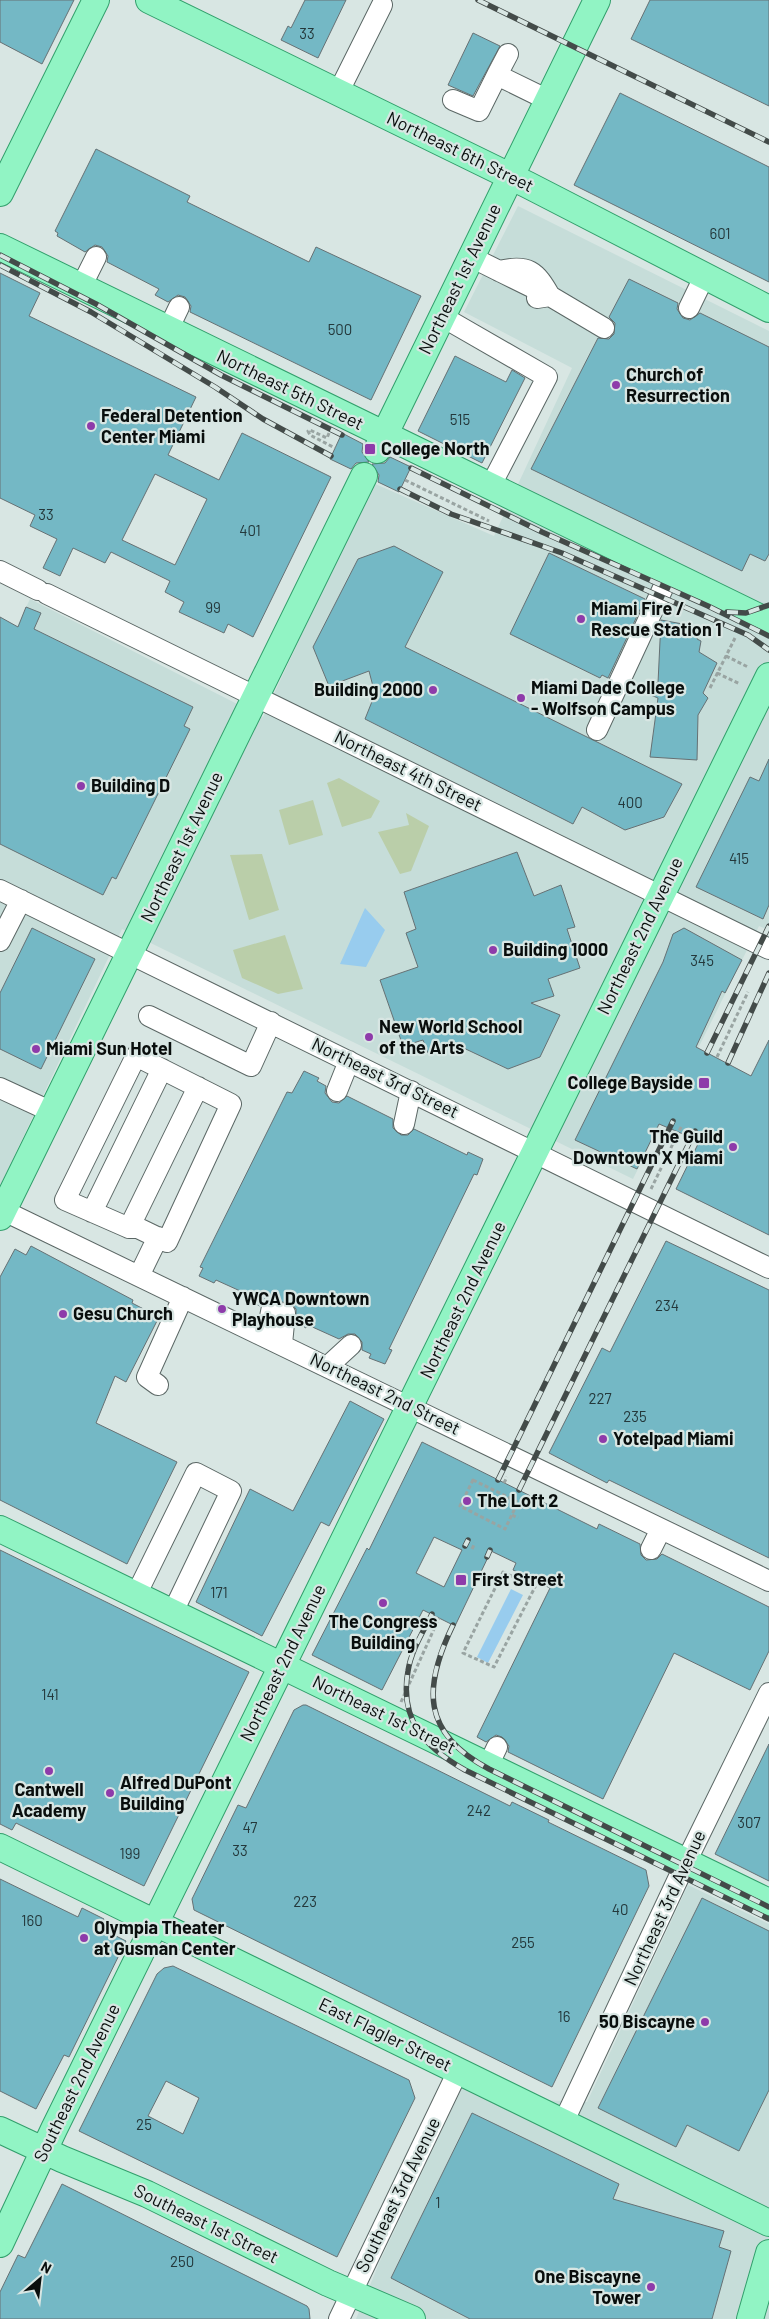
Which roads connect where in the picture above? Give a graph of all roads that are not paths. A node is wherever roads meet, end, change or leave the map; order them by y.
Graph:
1 (96, 0) edge
2 (149, 0) edge
3 (597, 0) edge
4 (382, 5) dead end
5 (508, 54) dead end
6 (497, 75) junction
7 (338, 93) junction
8 (453, 100) dead end
9 (548, 100) junction
10 (510, 177) junction
11 (0, 193) edge
12 (0, 247) edge
13 (96, 257) dead end
14 (471, 257) junction
15 (704, 277) junction
16 (80, 287) junction
17 (690, 308) dead end
18 (769, 309) edge
19 (441, 316) junction
20 (604, 328) dead end
21 (380, 443) junction
22 (364, 476) dead end
23 (490, 487) junction
24 (0, 571) edge
25 (670, 573) junction
26 (769, 622) edge
27 (759, 672) edge
28 (256, 696) junction
29 (597, 730) dead end
30 (0, 890) edge
31 (660, 895) junction
32 (21, 900) junction
33 (0, 941) edge
34 (769, 949) edge
35 (130, 953) junction
36 (149, 1016) dead end
37 (270, 1022) junction
38 (346, 1059) junction
39 (162, 1069) junction
40 (198, 1087) junction
41 (0, 1088) edge
42 (332, 1089) dead end
43 (418, 1095) junction
44 (52, 1112) junction
45 (409, 1127) dead end
46 (535, 1153) junction
47 (1, 1212) edge
48 (92, 1212) junction
49 (129, 1228) junction
50 (158, 1237) junction
51 (769, 1268) edge
52 (139, 1276) junction
53 (183, 1297) junction
54 (279, 1310) dead end
55 (274, 1340) junction
56 (357, 1348) dead end
57 (334, 1370) junction
58 (158, 1385) dead end
59 (410, 1406) junction
60 (0, 1529) edge
61 (662, 1529) junction
62 (651, 1550) dead end
63 (769, 1582) edge
64 (136, 1595) junction
65 (173, 1612) junction
66 (282, 1666) junction
67 (769, 1693) edge
68 (0, 1848) edge
69 (686, 1862) junction
70 (769, 1902) edge
71 (155, 1923) junction
72 (458, 2071) junction
73 (563, 2123) junction
74 (0, 2130) edge
75 (43, 2151) junction
76 (769, 2223) edge
77 (0, 2244) edge
78 (769, 2253) edge
79 (351, 2292) junction
80 (339, 2319) edge
81 (412, 2319) edge
82 (750, 2319) edge

1 - 11 main road
2 - 7 main road, Northeast 6th Street
3 - 9 main road, Northeast 1st Avenue
4 - 7 street
5 - 6 street
6 - 8 street
6 - 9 street
7 - 10 main road, Northeast 6th Street
9 - 10 main road, Northeast 1st Avenue
10 - 14 main road, Northeast 1st Avenue
10 - 15 main road, Northeast 6th Street
12 - 16 main road, Northeast 5th Street
13 - 16 street
14 - 19 main road, Northeast 1st Avenue
14 - 20 street
15 - 17 street
15 - 18 main road, Northeast 6th Street
16 - 21 main road, Northeast 5th Street
19 - 21 main road, Northeast 1st Avenue
19 - 23 street
21 - 23 main road, Northeast 5th Street
22 - 28 main road, Northeast 1st Avenue
23 - 25 main road, Northeast 5th Street
24 - 28 street, Northeast 4th Street
25 - 26 main road, Northeast 5th Street
25 - 29 street
27 - 31 main road, Northeast 2nd Avenue
28 - 31 street, Northeast 4th Street
28 - 35 main road, Northeast 1st Avenue
30 - 32 street, Northeast 3rd Street
31 - 34 street, Northeast 4th Street
31 - 46 main road, Northeast 2nd Avenue
32 - 33 street
32 - 35 street, Northeast 3rd Street
35 - 37 street, Northeast 3rd Street
35 - 44 main road, Northeast 1st Avenue
36 - 37 street
37 - 38 street, Northeast 3rd Street
38 - 42 street
38 - 43 street, Northeast 3rd Street
39 - 40 street
39 - 48 street
39 - 48 street
40 - 49 street
40 - 50 street
41 - 44 street
43 - 45 street
43 - 46 street, Northeast 3rd Street
44 - 47 main road, Northeast 1st Avenue
46 - 51 street, Northeast 3rd Street
46 - 59 main road, Northeast 2nd Avenue
47 - 52 street, Northeast 2nd Street
48 - 49 street
49 - 50 street
50 - 52 street
52 - 53 street, Northeast 2nd Street
53 - 55 street, Northeast 2nd Street
53 - 58 street
54 - 55 street
55 - 57 street, Northeast 2nd Street
56 - 57 street
57 - 59 street, Northeast 2nd Street
59 - 61 street, Northeast 2nd Street
59 - 66 main road, Northeast 2nd Avenue
60 - 64 main road, Northeast 1st Street
61 - 62 street
61 - 63 street, Northeast 2nd Street
64 - 65 main road, Northeast 1st Street
64 - 65 street
65 - 66 main road, Northeast 1st Street
66 - 69 main road, Northeast 1st Street
66 - 71 main road, Northeast 2nd Avenue
67 - 69 street, Northeast 3rd Avenue
68 - 71 main road, East Flagler Street
69 - 70 main road, Northeast 1st Street
69 - 73 street, Northeast 3rd Avenue
71 - 72 main road, East Flagler Street
71 - 75 main road, Southeast 2nd Avenue
72 - 73 main road, East Flagler Street
72 - 79 street, Southeast 3rd Avenue
73 - 76 main road, East Flagler Street
74 - 75 main road, Southeast 1st Street
75 - 77 main road, Southeast 2nd Avenue
75 - 79 main road, Southeast 1st Street
78 - 82 main road
79 - 80 street, Southeast 3rd Avenue
79 - 81 main road, Southeast 1st Street

